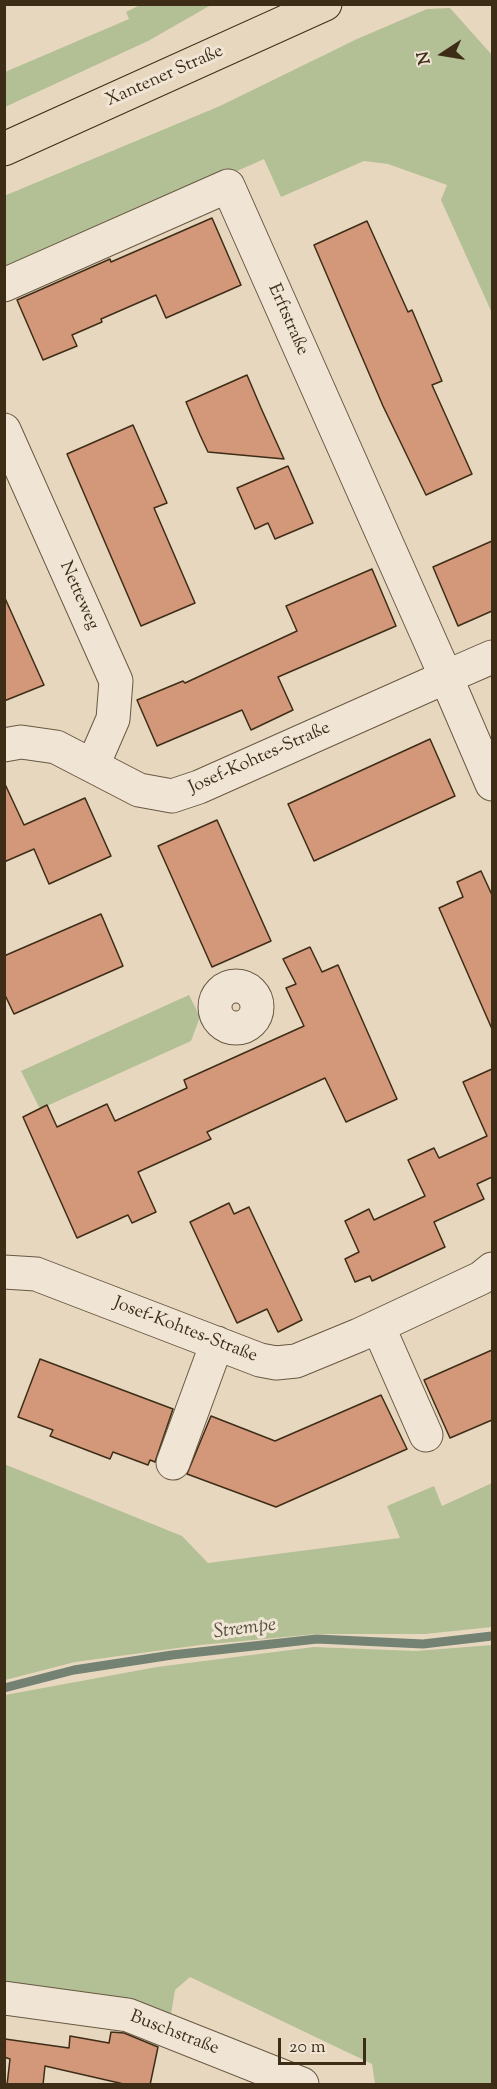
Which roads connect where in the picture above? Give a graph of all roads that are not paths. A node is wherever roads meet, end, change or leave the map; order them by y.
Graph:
1 (325, 4) edge
2 (4, 150) edge
3 (4, 285) edge
4 (4, 430) edge
5 (492, 657) edge
6 (446, 677) junction
7 (4, 745) edge
8 (93, 765) junction
9 (492, 784) edge
10 (492, 1269) edge
11 (4, 1272) edge
12 (378, 1326) junction
13 (217, 1343) junction
14 (426, 1435) dead end
15 (173, 1463) dead end
16 (4, 1998) edge
17 (302, 2085) edge

1 - 2 main road, Xantener Straße
3 - 6 street, Erftstraße
4 - 8 street, Netteweg
5 - 6 street, Josef-Kohtes-Straße
6 - 8 street, Josef-Kohtes-Straße
6 - 9 street
7 - 8 street, Josef-Kohtes-Straße
10 - 12 street, Josef-Kohtes-Straße
11 - 13 street, Josef-Kohtes-Straße
12 - 13 street, Josef-Kohtes-Straße
12 - 14 street
13 - 15 street
16 - 17 street, Buschstraße

